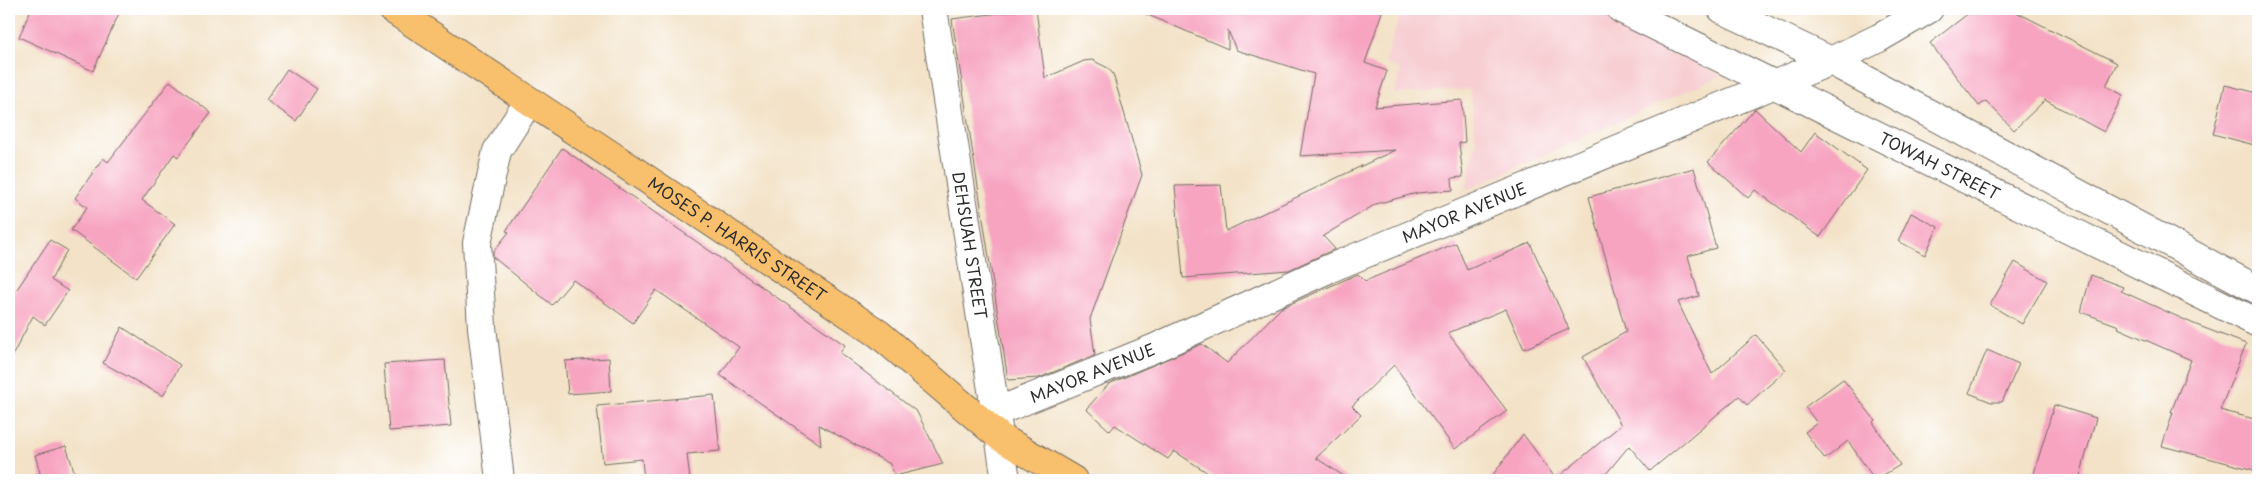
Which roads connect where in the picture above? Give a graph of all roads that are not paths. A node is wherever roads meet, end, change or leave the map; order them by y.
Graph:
1 (392, 9) edge
2 (933, 9) edge
3 (1622, 9) edge
4 (1722, 9) edge
5 (1930, 9) edge
6 (1831, 61) junction
7 (1775, 85) junction
8 (530, 101) junction
9 (2258, 290) edge
10 (2258, 323) edge
11 (998, 424) junction
12 (500, 480) edge
13 (1006, 480) edge
14 (1073, 480) edge

1 - 8 highway, MOSES P. HARRIS STREET
2 - 11 street, DEHSUAH STREET
3 - 7 street, TOWAH STREET
4 - 6 street
5 - 6 street, MAYOR AVENUE
6 - 7 street, MAYOR AVENUE
6 - 9 street
7 - 10 street, TOWAH STREET
7 - 11 street, MAYOR AVENUE
8 - 11 highway, MOSES P. HARRIS STREET
8 - 12 street
11 - 13 street, DEHSUAH STREET
11 - 14 highway, MOSES P. HARRIS STREET

